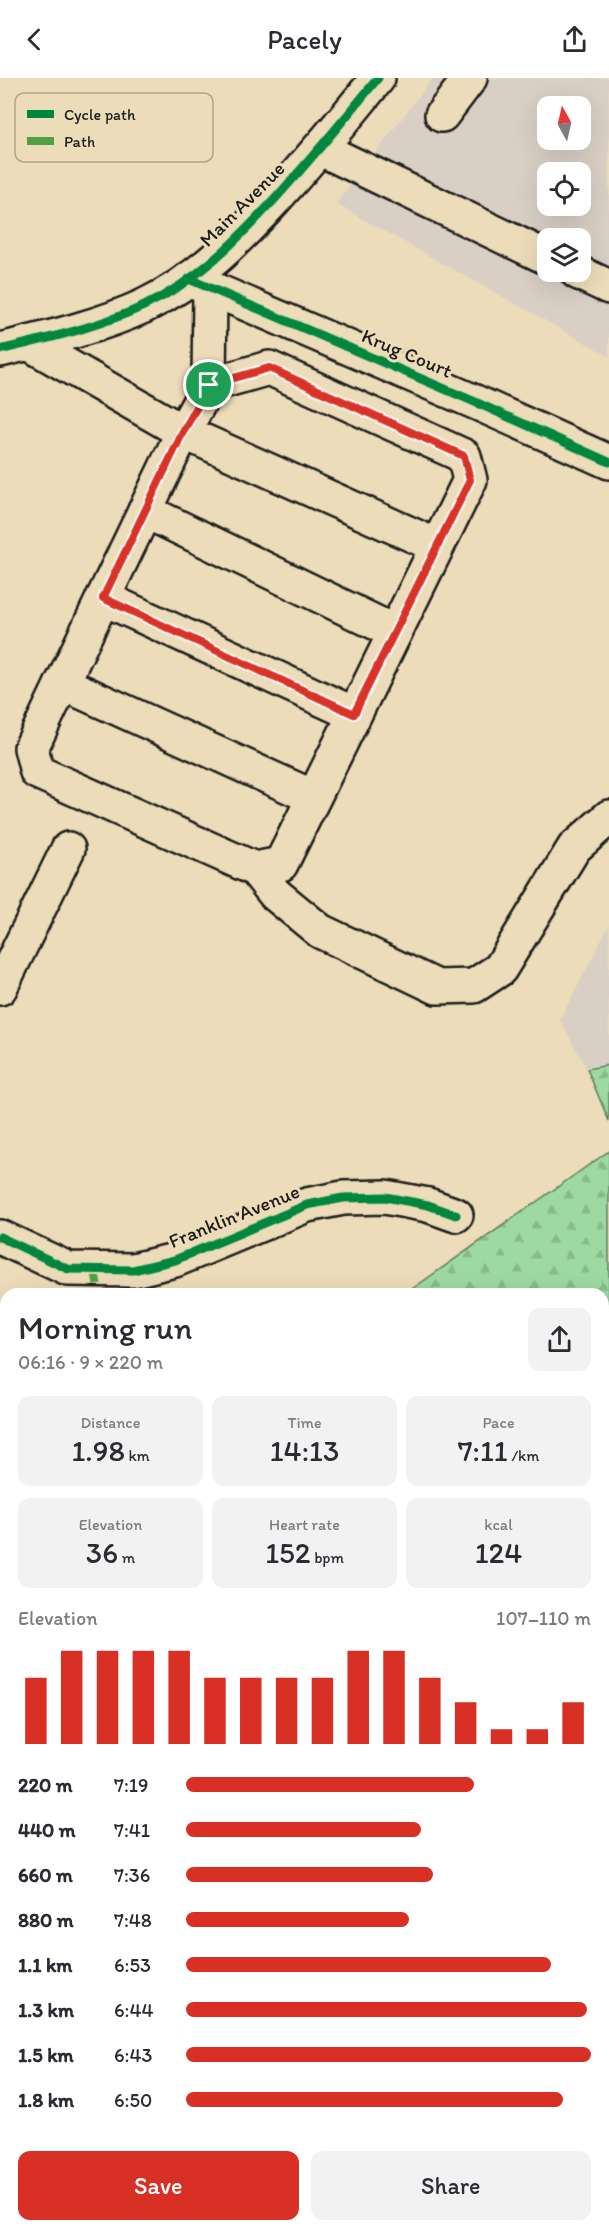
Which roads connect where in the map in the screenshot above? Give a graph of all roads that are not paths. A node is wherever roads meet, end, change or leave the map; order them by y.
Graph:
1 (378, 78) edge
2 (470, 78) edge
3 (442, 115) dead end
4 (321, 148) junction
5 (537, 253) edge
6 (591, 279) edge
7 (199, 284) junction
8 (609, 287) edge
9 (8, 348) edge
10 (209, 385) junction
11 (183, 432) junction
12 (609, 462) edge
13 (145, 512) junction
14 (437, 546) junction
15 (103, 598) junction
16 (395, 632) junction
17 (62, 683) junction
18 (354, 714) junction
19 (314, 797) junction
20 (609, 817) edge
21 (68, 849) dead end
22 (255, 869) junction
23 (0, 988) edge
24 (456, 1215) dead end
25 (0, 1237) edge

1 - 4 street, Main Avenue
2 - 3 street
4 - 5 street
4 - 7 street, Main Avenue
6 - 8 street
7 - 9 street, Main Avenue
7 - 10 street
7 - 12 street, Krug Court
9 - 11 street
10 - 11 street
10 - 14 street
11 - 13 street
11 - 14 street
13 - 15 street
13 - 16 street
14 - 16 street
15 - 17 street
15 - 18 street
16 - 18 street
17 - 19 street
17 - 22 street
18 - 19 street
19 - 22 street
20 - 22 street
21 - 23 street
24 - 25 street, Franklin Avenue

